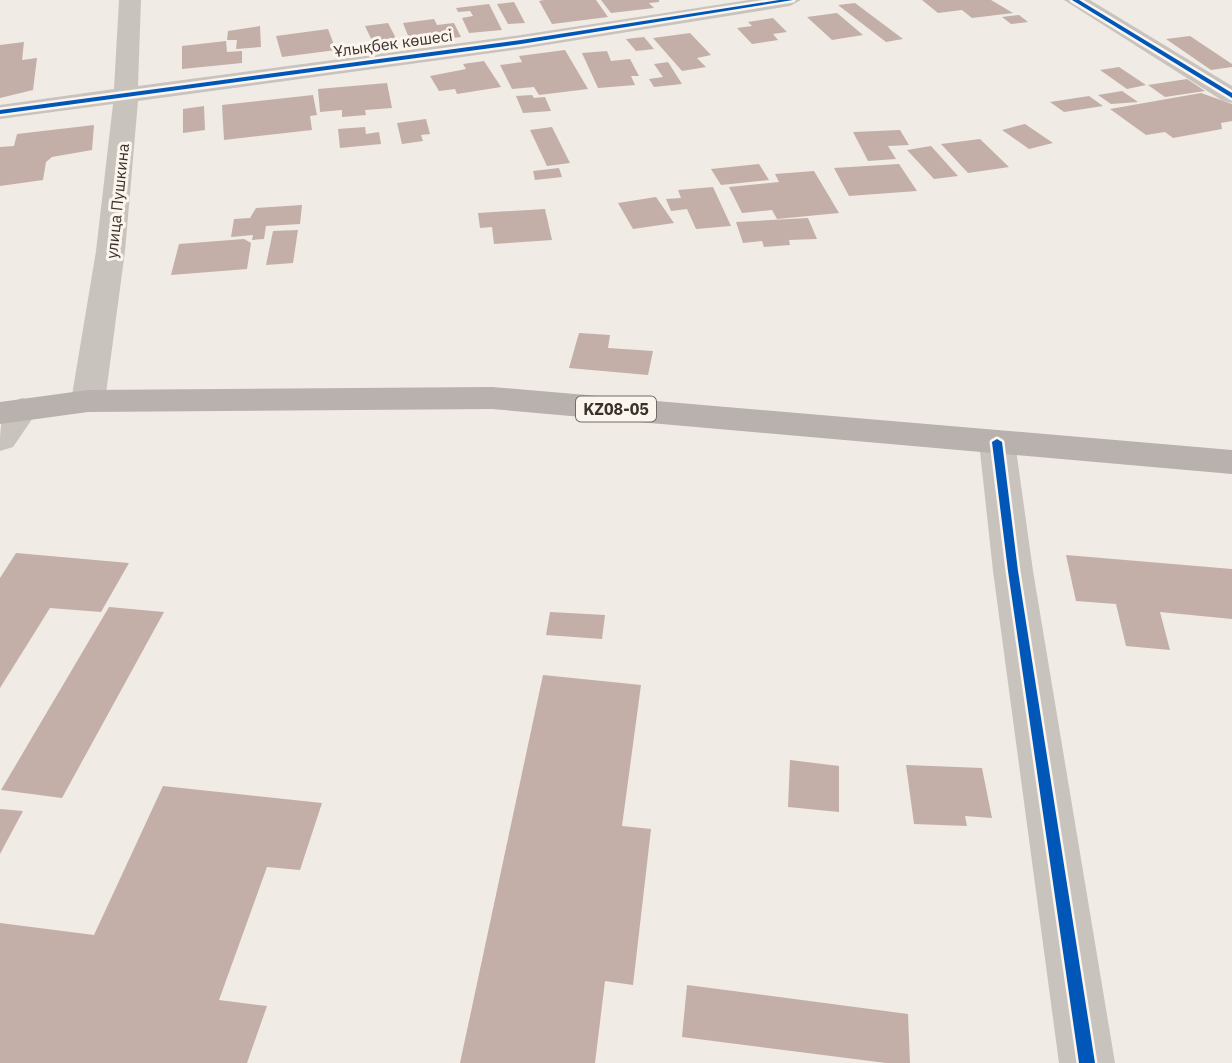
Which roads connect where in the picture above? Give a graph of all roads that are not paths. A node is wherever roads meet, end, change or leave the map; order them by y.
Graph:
1 (130, 0) edge
2 (790, 0) edge
3 (1075, 0) edge
4 (128, 95) junction
5 (1232, 96) edge
6 (0, 112) edge
7 (88, 401) junction
8 (11, 411) edge
9 (0, 439) edge
10 (997, 442) junction
11 (1232, 462) edge
12 (1087, 1063) edge

1 - 4 street, улица Пушкина
2 - 4 street, Ұлықбек көшесі
3 - 5 street
4 - 6 street, Ұлықбек көшесі
4 - 7 street, улица Пушкина
7 - 8 main road, KZ08-05
7 - 10 main road, KZ08-05
8 - 9 street
10 - 11 main road, KZ08-05
10 - 12 street

